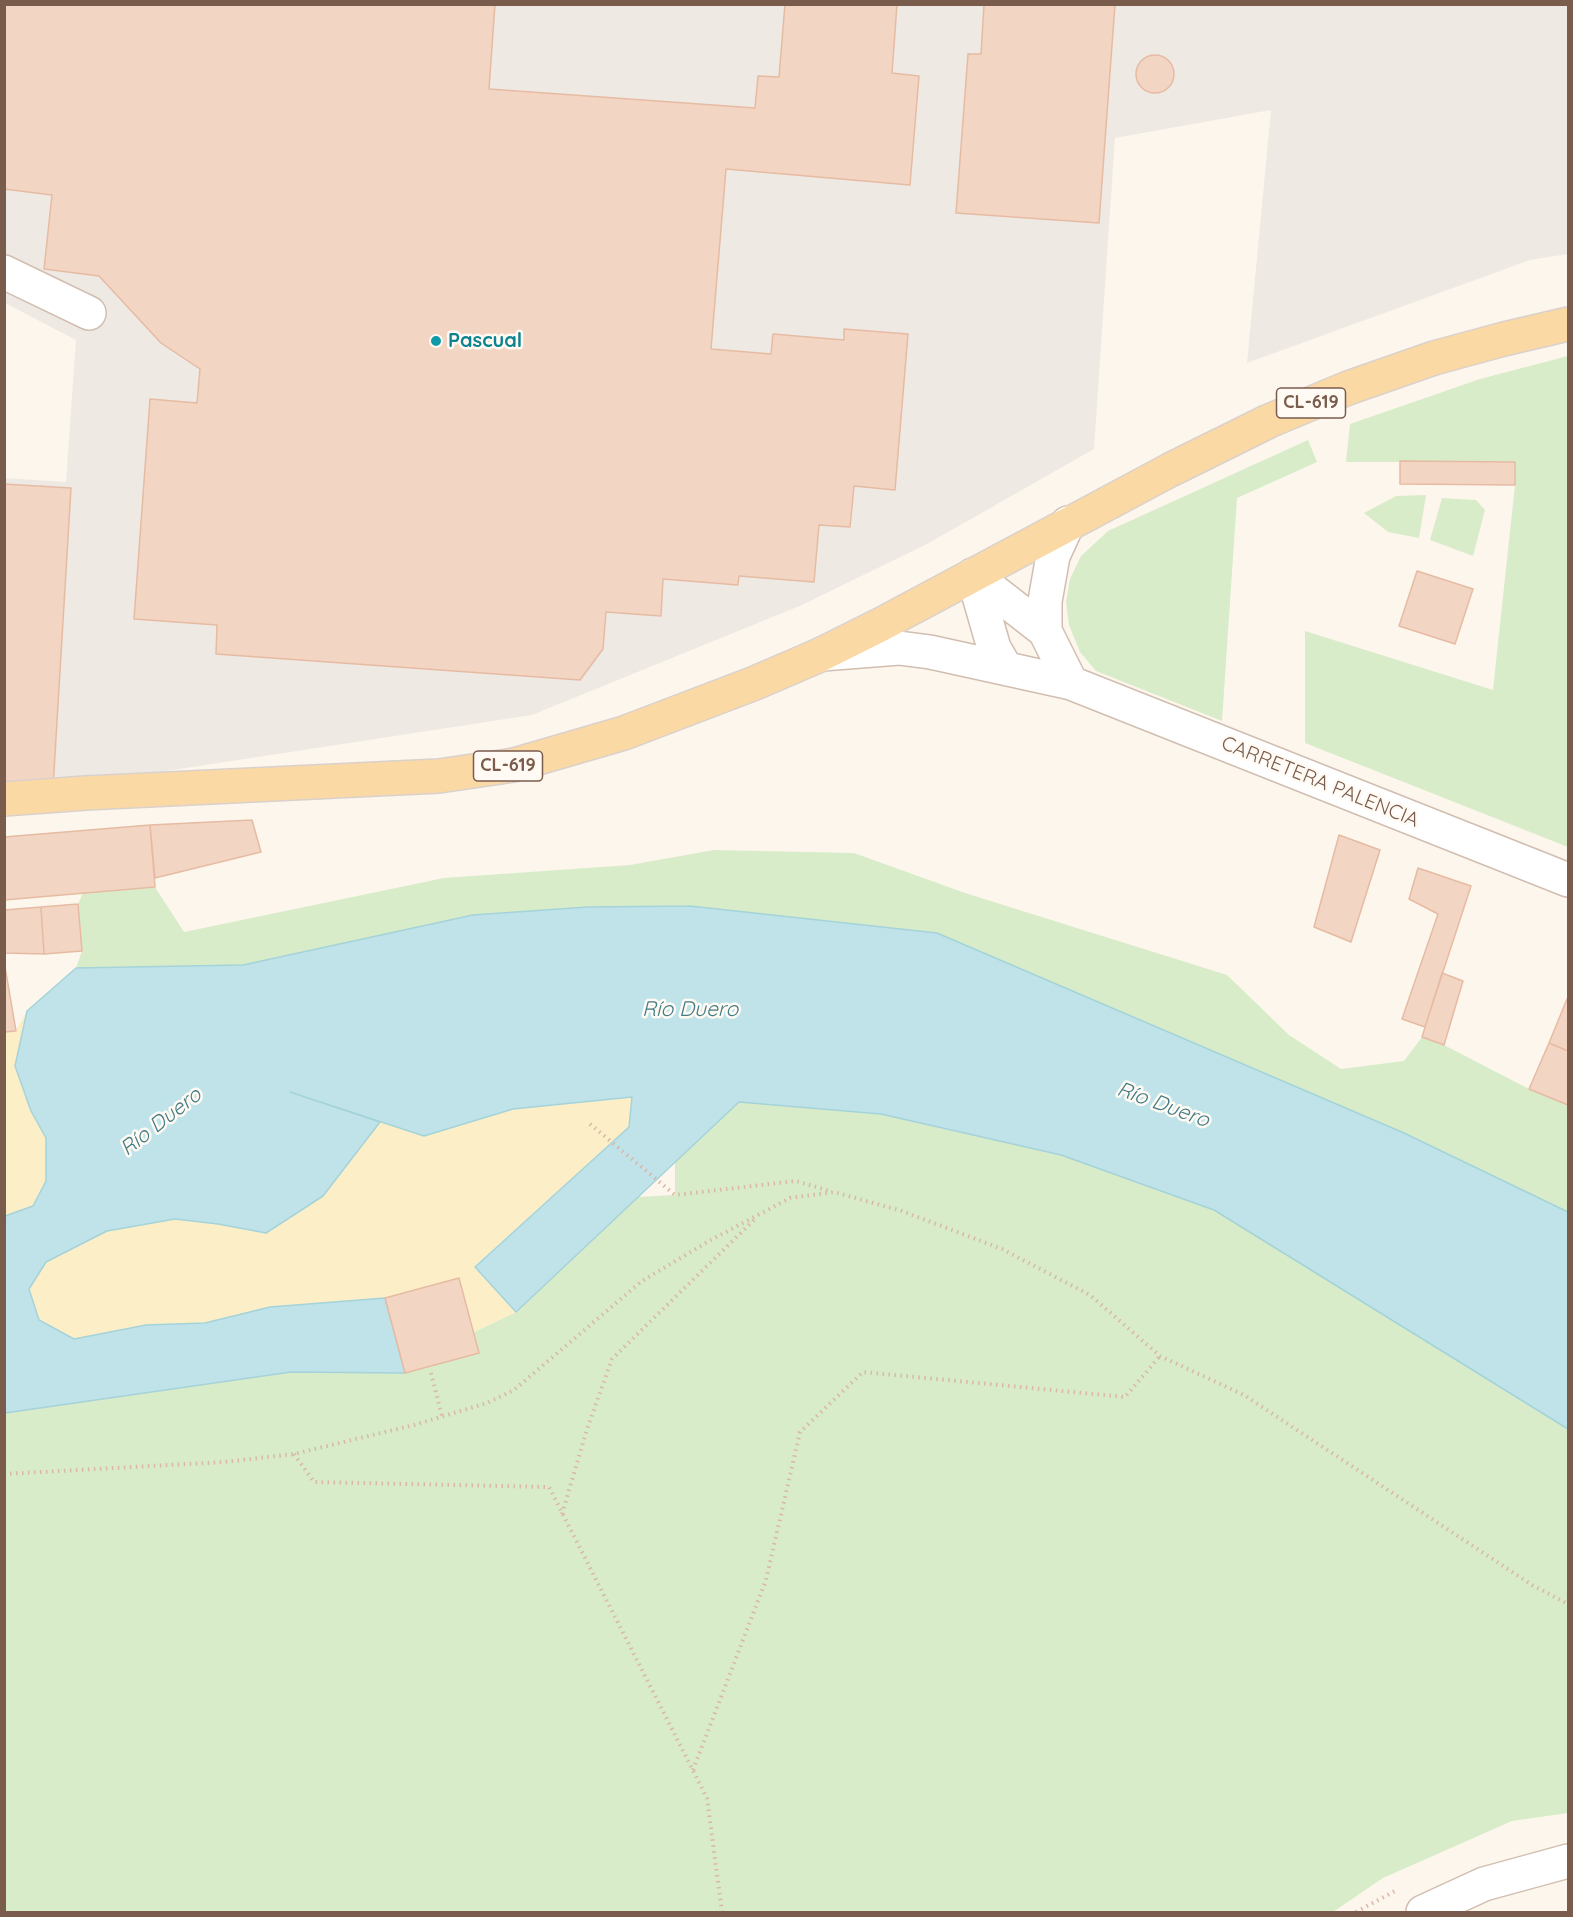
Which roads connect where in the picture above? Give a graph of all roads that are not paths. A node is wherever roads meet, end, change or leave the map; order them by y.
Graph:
1 (4, 272) edge
2 (89, 313) dead end
3 (1569, 324) edge
4 (1068, 523) junction
5 (973, 575) junction
6 (1045, 632) junction
7 (820, 654) junction
8 (1005, 667) junction
9 (1071, 683) junction
10 (4, 799) edge
11 (1569, 880) edge
12 (1569, 1861) edge
13 (1423, 1912) edge

1 - 2 street
3 - 4 main road, CL-619
4 - 5 main road, CL-619
4 - 6 street
5 - 6 street
5 - 7 main road, CL-619
5 - 8 street
6 - 9 street
7 - 8 street, CARRETERA PALENCIA
7 - 10 main road, CL-619
8 - 9 street, CARRETERA PALENCIA
9 - 11 street, CARRETERA PALENCIA
12 - 13 street

